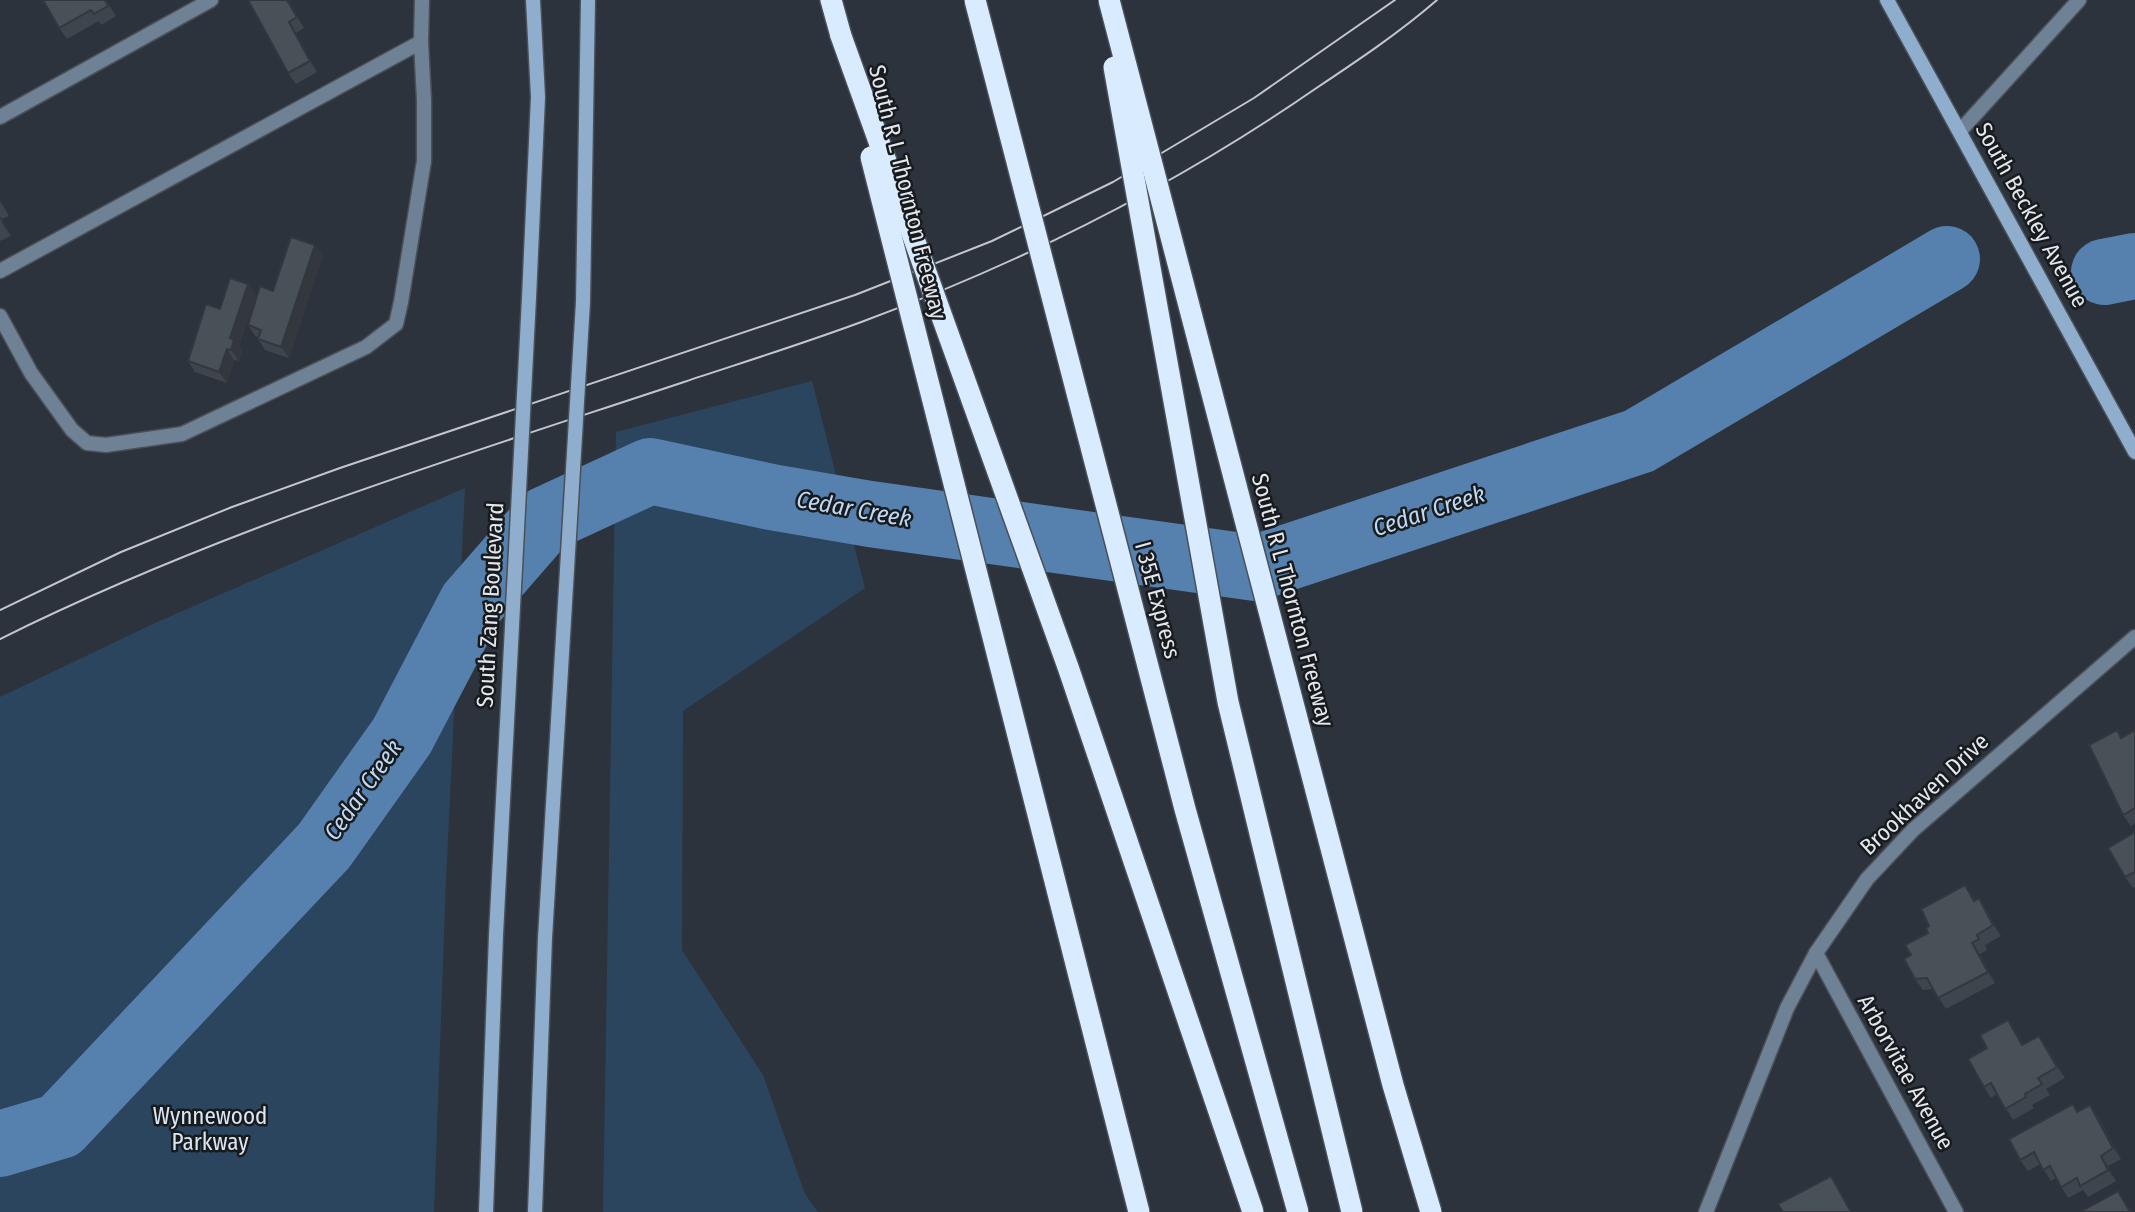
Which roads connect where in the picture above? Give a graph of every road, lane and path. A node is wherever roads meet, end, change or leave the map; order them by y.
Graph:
1 (211, 0) edge
2 (422, 0) edge
3 (533, 0) edge
4 (588, 0) edge
5 (831, 0) edge
6 (975, 0) edge
7 (1102, 0) edge
8 (1109, 0) edge
9 (1887, 0) edge
10 (2079, 0) edge
11 (841, 36) junction
12 (421, 42) junction
13 (0, 117) edge
14 (1960, 131) junction
15 (0, 271) edge
16 (0, 316) edge
17 (2135, 452) edge
18 (2135, 637) edge
19 (1816, 953) junction
20 (485, 1212) edge
21 (536, 1212) edge
22 (1139, 1212) edge
23 (1254, 1212) edge
24 (1298, 1212) edge
25 (1352, 1212) edge
26 (1431, 1212) edge
27 (1706, 1212) edge
28 (1956, 1212) edge

1 - 13 street
2 - 12 street
3 - 20 main road, South Zang Boulevard, bridge
4 - 21 main road, bridge
5 - 11 highway, South R L Thornton Freeway
6 - 24 highway, I 35E Express, bridge
7 - 25 highway, bridge
8 - 26 highway, South R L Thornton Freeway, bridge
9 - 14 main road, South Beckley Avenue
10 - 14 street
11 - 22 highway, South R L Thornton Freeway, bridge
11 - 23 highway, bridge
12 - 15 street
12 - 16 street
14 - 17 main road, South Beckley Avenue
18 - 19 street, Brookhaven Drive
19 - 27 street, Brookhaven Drive
19 - 28 street, Arborvitae Avenue

